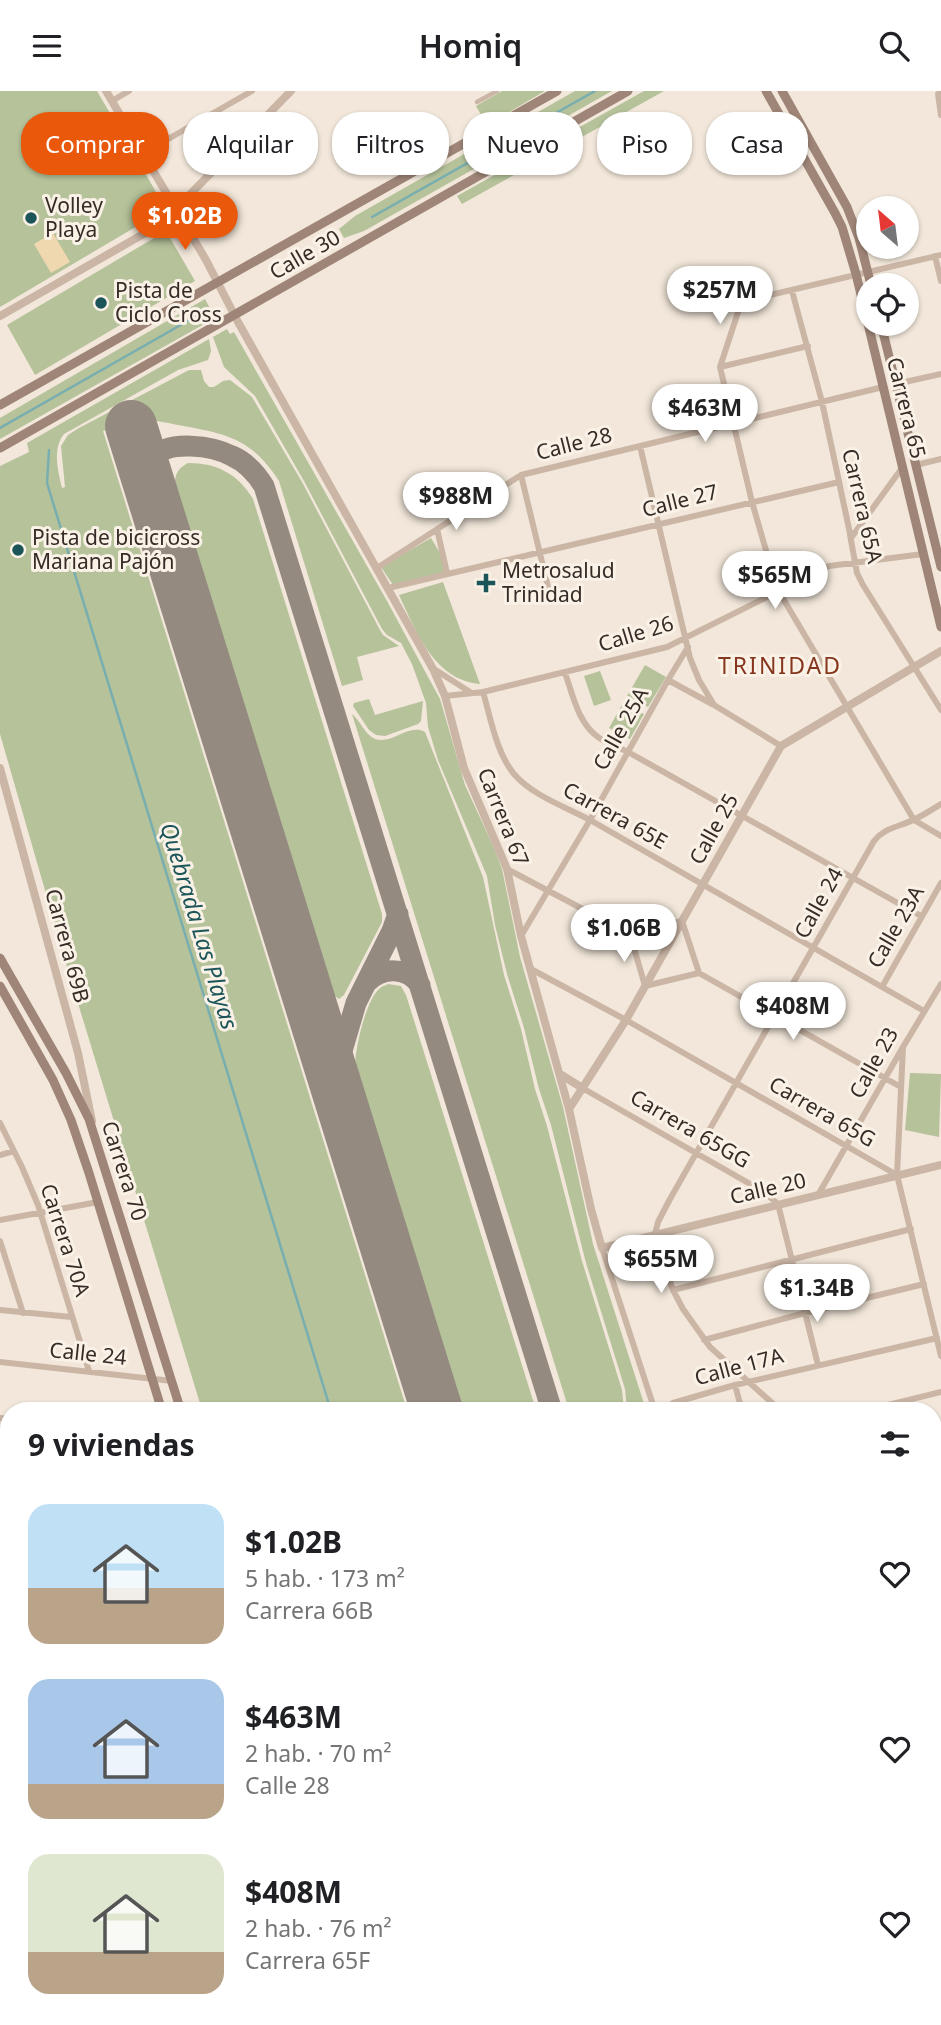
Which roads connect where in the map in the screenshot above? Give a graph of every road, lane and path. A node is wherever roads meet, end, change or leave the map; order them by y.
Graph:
1 (106, 91) edge
2 (129, 91) edge
3 (252, 91) edge
4 (291, 91) edge
5 (497, 91) edge
6 (557, 91) edge
7 (628, 91) edge
8 (766, 91) edge
9 (786, 92) edge
10 (939, 93) edge
11 (112, 101) junction
12 (477, 102) dead end
13 (118, 112) edge
14 (941, 115) edge
15 (169, 139) edge
16 (155, 175) edge
17 (176, 209) junction
18 (938, 255) edge
19 (868, 272) junction
20 (862, 273) edge
21 (856, 274) joint
22 (217, 281) junction
23 (941, 281) edge
24 (792, 291) junction
25 (235, 315) junction
26 (0, 316) edge
27 (871, 336) edge
28 (884, 336) edge
29 (808, 346) junction
30 (720, 367) junction
31 (941, 374) edge
32 (896, 384) junction
33 (883, 387) junction
34 (821, 402) junction
35 (2, 404) edge
36 (733, 423) junction
37 (640, 446) junction
38 (2, 448) edge
39 (941, 459) edge
40 (916, 465) junction
41 (903, 468) junction
42 (522, 475) junction
43 (839, 482) junction
44 (752, 502) junction
45 (659, 524) junction
46 (437, 529) junction
47 (850, 538) junction
48 (539, 553) junction
49 (923, 554) junction
50 (855, 562) junction
51 (940, 562) edge
52 (377, 568) junction
53 (447, 573) junction
54 (388, 588) junction
55 (778, 590) junction
56 (549, 591) dead end
57 (941, 627) edge
58 (686, 638) junction
59 (688, 647) junction
60 (941, 651) edge
61 (914, 667) junction
62 (433, 669) junction
63 (565, 673) junction
64 (668, 680) junction
65 (470, 692) junction
66 (483, 692) junction
67 (445, 696) junction
68 (714, 705) junction
69 (848, 706) junction
70 (941, 710) edge
71 (782, 746) junction
72 (628, 752) junction
73 (0, 768) edge
74 (941, 804) edge
75 (741, 816) junction
76 (590, 820) junction
77 (914, 820) junction
78 (941, 836) edge
79 (507, 869) junction
80 (852, 878) junction
81 (941, 883) edge
82 (702, 886) junction
83 (549, 890) junction
84 (921, 916) junction
85 (682, 921) junction
86 (630, 934) junction
87 (521, 936) junction
88 (814, 949) junction
89 (0, 957) edge
90 (529, 968) junction
91 (699, 973) junction
92 (941, 984) edge
93 (0, 986) edge
94 (645, 986) junction
95 (881, 988) junction
96 (924, 1011) junction
97 (774, 1016) junction
98 (626, 1020) junction
99 (903, 1047) junction
100 (560, 1074) junction
101 (885, 1079) junction
102 (737, 1084) junction
103 (900, 1086) junction
104 (584, 1089) junction
105 (569, 1109) junction
106 (0, 1123) edge
107 (95, 1135) junction
108 (846, 1146) junction
109 (14, 1151) junction
110 (697, 1153) junction
111 (0, 1155) edge
112 (941, 1165) edge
113 (897, 1175) junction
114 (818, 1195) junction
115 (98, 1202) junction
116 (778, 1205) junction
117 (40, 1213) junction
118 (0, 1220) edge
119 (911, 1229) junction
120 (655, 1234) junction
121 (0, 1241) edge
122 (602, 1248) junction
123 (791, 1260) junction
124 (8, 1265) junction
125 (0, 1267) edge
126 (924, 1284) junction
127 (673, 1290) junction
128 (0, 1310) edge
129 (23, 1313) junction
130 (805, 1313) junction
131 (71, 1317) junction
132 (936, 1338) junction
133 (704, 1340) junction
134 (941, 1356) edge
135 (0, 1362) edge
136 (818, 1365) junction
137 (89, 1371) junction
138 (153, 1378) junction
139 (172, 1381) junction
140 (749, 1381) junction
141 (735, 1385) junction
142 (941, 1392) edge
143 (160, 1402) edge
144 (178, 1402) edge
145 (652, 1402) edge
146 (676, 1402) edge
147 (740, 1402) edge
148 (771, 1402) edge
149 (900, 1402) edge

1 - 11 street, Carrera 67
2 - 11 street
3 - 15 street
4 - 17 street
5 - 12 street
6 - 22 main road, Calle 30
7 - 25 main road, Calle 30
8 - 21 main road, Carrera 65
9 - 19 main road
10 - 14 street
11 - 13 street, Carrera 67
16 - 17 street, Carrera 67
17 - 22 street, Carrera 67
17 - 26 street
18 - 19 street
18 - 23 street
19 - 20 street
21 - 24 street
22 - 25 street, Carrera 67
22 - 35 main road, Calle 30
24 - 29 street, Carrera 65A
24 - 30 street
25 - 38 main road, Calle 30
25 - 52 street, Carrera 67
27 - 33 main road, Carrera 65
28 - 32 main road, Carrera 65
29 - 30 street
29 - 34 street, Carrera 65A
30 - 36 street
31 - 32 street
32 - 40 main road, Carrera 65
33 - 34 street, Calle 28
33 - 41 main road, Carrera 65
34 - 36 street, Calle 28
34 - 43 street, Carrera 65A
36 - 37 street, Calle 28
36 - 44 street
37 - 42 street, Calle 28
37 - 45 street
39 - 40 street
40 - 51 main road, Carrera 65
41 - 47 street
41 - 49 main road, Carrera 65
42 - 46 street, Calle 28
42 - 48 street
43 - 44 street, Calle 27
43 - 47 street, Carrera 65A
44 - 45 street, Calle 27
44 - 55 street
45 - 48 street, Calle 27
45 - 58 street
46 - 52 street, Calle 28
46 - 53 street
47 - 50 street, Carrera 65A
48 - 53 street, Calle 27
48 - 56 street
49 - 50 street, Calle 26
49 - 57 main road, Carrera 65
50 - 55 street, Calle 26
50 - 61 street, Carrera 65A
52 - 54 street, Carrera 67
53 - 54 street, Calle 27
54 - 62 street, Carrera 67
55 - 58 street, Calle 26
55 - 69 street
58 - 59 street
58 - 63 street, Calle 26
59 - 64 street, Calle 25A
59 - 68 street
60 - 61 street, Calle 25
61 - 69 street, Calle 25
61 - 70 street, Carrera 65A
62 - 65 street
62 - 67 street, Carrera 67
63 - 66 street, Calle 26
63 - 72 street
64 - 68 street
64 - 72 street, Calle 25A
65 - 66 street, Calle 26
65 - 67 street, Calle 26
66 - 76 street, Carrera 65E
67 - 79 street, Carrera 67
68 - 71 street
69 - 71 street, Calle 25
69 - 77 street
71 - 75 street, Calle 25
72 - 75 street
72 - 76 street, Calle 25A
73 - 107 street, Carrera 69B
74 - 77 street, Calle 24
75 - 80 street
75 - 82 street, Calle 25
76 - 82 street, Carrera 65E
76 - 83 street, Calle 25A
77 - 78 street
77 - 80 street, Calle 24
79 - 83 street
79 - 87 street, Carrera 67
80 - 84 street
80 - 88 street, Calle 24
81 - 84 street, Calle 23A
82 - 85 street, Calle 25
82 - 88 street, Carrera 65E
83 - 86 street
83 - 87 street, Calle 25A
84 - 95 street, Calle 23A
85 - 86 street
85 - 91 street
85 - 94 street, Calle 25
86 - 94 street
87 - 90 street, Carrera 67
88 - 95 street, Carrera 65E
88 - 97 street, Calle 24
89 - 107 main road, Carrera 70
90 - 98 street, Carrera 65G
90 - 100 street, Carrera 67
91 - 94 street
91 - 97 street
92 - 96 street, Calle 23
93 - 115 main road, Carrera 70
94 - 98 street, Calle 25
95 - 96 street, Carrera 65E
96 - 99 street, Calle 23
97 - 101 street
97 - 102 street, Calle 24
98 - 102 street, Carrera 65G
98 - 104 street, Calle 25
99 - 101 street, Calle 23
99 - 103 street
100 - 104 street
100 - 105 street, Carrera 67
101 - 103 street
101 - 108 street, Calle 23
102 - 108 street, Carrera 65G
102 - 110 street, Calle 24
103 - 113 street
104 - 105 street, Calle 25
104 - 110 street, Carrera 65GG
105 - 122 street, Carrera 67
106 - 109 street, Carrera 70A
107 - 139 main road, Carrera 70
108 - 113 street, Carrera 65G
108 - 114 street, Calle 23
109 - 111 street
109 - 117 street, Carrera 70A
110 - 116 street, Carrera 65GG
110 - 120 street, Calle 24
112 - 113 street, Calle 20
113 - 114 street, Calle 20
113 - 119 street
114 - 116 street, Calle 20
115 - 117 street
115 - 138 main road, Carrera 70
116 - 120 street, Calle 20
116 - 123 street
117 - 118 street
117 - 131 street, Carrera 70A
119 - 123 street
119 - 126 street
120 - 122 street, Calle 20
120 - 127 street
121 - 124 street
122 - 145 street, Carrera 67
123 - 127 street
123 - 130 street
124 - 125 street
124 - 129 street
126 - 130 street
126 - 132 street
127 - 133 street
128 - 129 street
129 - 131 street
130 - 133 street
130 - 136 street
131 - 137 street, Carrera 70A
132 - 134 street
132 - 136 street, Calle 17A
133 - 140 street
135 - 137 street, Calle 24
136 - 140 street, Calle 17A
137 - 138 street, Calle 24
138 - 139 street, Calle 24
138 - 143 main road, Carrera 70
139 - 144 main road, Carrera 70
140 - 141 street, Calle 17A
140 - 148 street
141 - 146 street, Calle 17A
141 - 147 street
142 - 149 street

